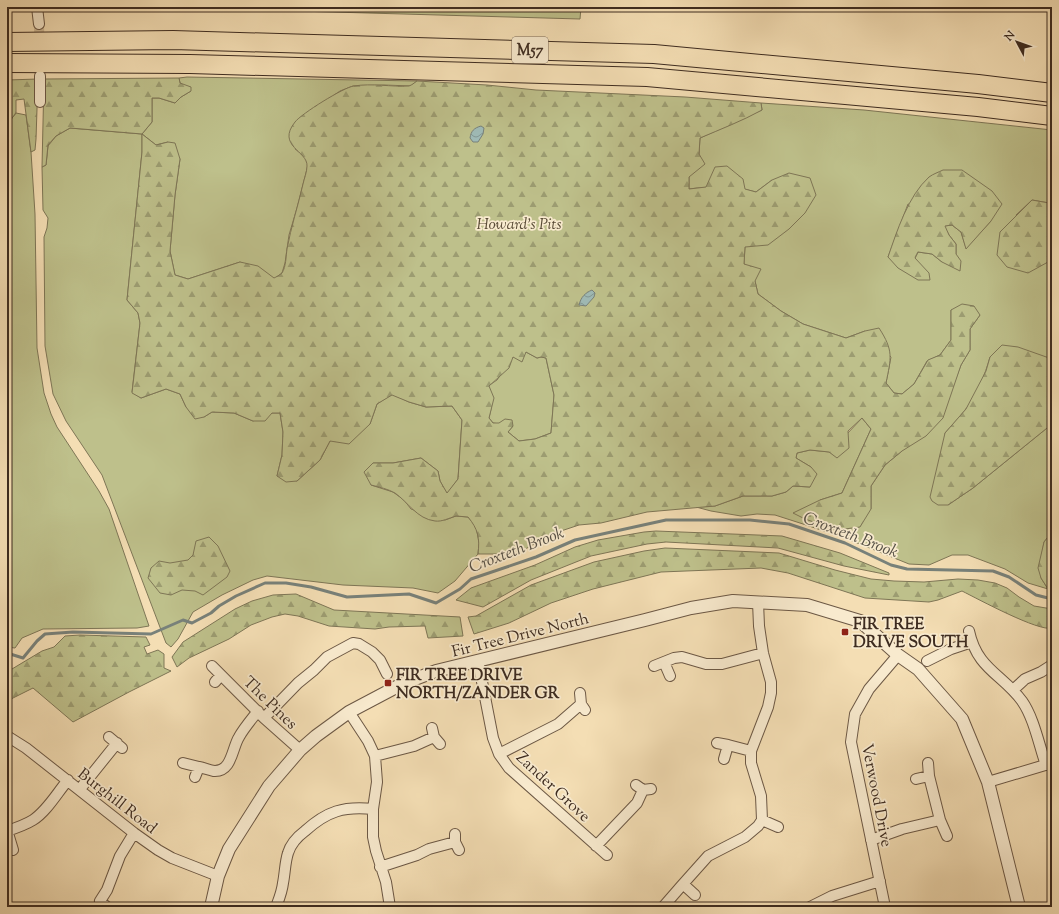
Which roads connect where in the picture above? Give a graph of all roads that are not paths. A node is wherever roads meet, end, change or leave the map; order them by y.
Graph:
1 (37, 7) edge
2 (39, 24) tunnel mouth
3 (7, 42) edge
4 (8, 63) edge
5 (40, 76) tunnel mouth
6 (1052, 93) edge
7 (40, 102) dead end
8 (1052, 116) edge
9 (758, 602) junction
10 (969, 631) dead end
11 (972, 642) junction
12 (763, 653) junction
13 (898, 655) junction
14 (927, 660) dead end
15 (478, 661) junction
16 (664, 662) junction
17 (1052, 665) edge
18 (212, 666) dead end
19 (654, 666) dead end
20 (387, 674) dead end
21 (670, 676) dead end
22 (1013, 690) junction
23 (580, 693) dead end
24 (350, 712) junction
25 (261, 715) junction
26 (7, 736) edge
27 (435, 736) dead end
28 (116, 742) dead end
29 (717, 743) dead end
30 (728, 745) junction
31 (300, 750) junction
32 (751, 751) junction
33 (500, 754) junction
34 (375, 756) junction
35 (724, 759) dead end
36 (184, 763) dead end
37 (928, 763) dead end
38 (1049, 764) edge
39 (929, 776) junction
40 (916, 779) dead end
41 (68, 780) junction
42 (988, 782) junction
43 (644, 788) dead end
44 (80, 789) junction
45 (373, 809) junction
46 (762, 820) junction
47 (940, 820) junction
48 (778, 827) dead end
49 (7, 830) edge
50 (134, 833) junction
51 (946, 836) dead end
52 (871, 840) junction
53 (456, 842) dead end
54 (596, 846) junction
55 (13, 850) dead end
56 (607, 855) dead end
57 (380, 867) junction
58 (218, 876) junction
59 (880, 881) junction
60 (683, 884) junction
61 (695, 895) dead end
62 (100, 905) edge
63 (211, 907) edge
64 (268, 907) edge
65 (271, 907) edge
66 (276, 907) edge
67 (390, 907) edge
68 (663, 907) edge
69 (810, 907) edge
70 (885, 907) edge
71 (1019, 907) edge

1 - 2 street
3 - 6 highway, M57
4 - 8 highway, M57
5 - 7 street
9 - 12 street
9 - 13 street
9 - 15 street, Fir Tree Drive North
10 - 11 street
11 - 14 street
11 - 22 street
12 - 16 street
12 - 32 street
13 - 42 street
13 - 52 street, Verwood Drive
15 - 24 street, Fir Tree Drive North
15 - 33 street, Zander Grove
16 - 19 street
16 - 21 street
17 - 22 street
18 - 25 street, The Pines
20 - 25 street
22 - 38 street
23 - 33 street
24 - 31 street, Fir Tree Drive North
24 - 34 street
25 - 31 street, The Pines
25 - 36 street
26 - 41 street, Burghill Road
27 - 34 street
28 - 44 street
29 - 30 street
30 - 32 street
30 - 35 street
31 - 58 street, Fir Tree Drive North
32 - 46 street
33 - 54 street, Zander Grove
34 - 45 street
37 - 39 street
38 - 42 street
39 - 40 street
39 - 47 street
41 - 44 street, Burghill Road
41 - 49 street
42 - 71 street
43 - 54 street
44 - 50 street, Burghill Road
45 - 57 street
45 - 66 street
46 - 48 street
46 - 60 street
47 - 51 street
47 - 52 street
49 - 55 street
50 - 58 street, Burghill Road
50 - 62 street
52 - 59 street, Verwood Drive
53 - 57 street
54 - 56 street, Zander Grove
57 - 67 street
58 - 63 street, Fir Tree Drive North
59 - 69 street
59 - 70 street, Verwood Drive
60 - 61 street
60 - 68 street
64 - 65 street

